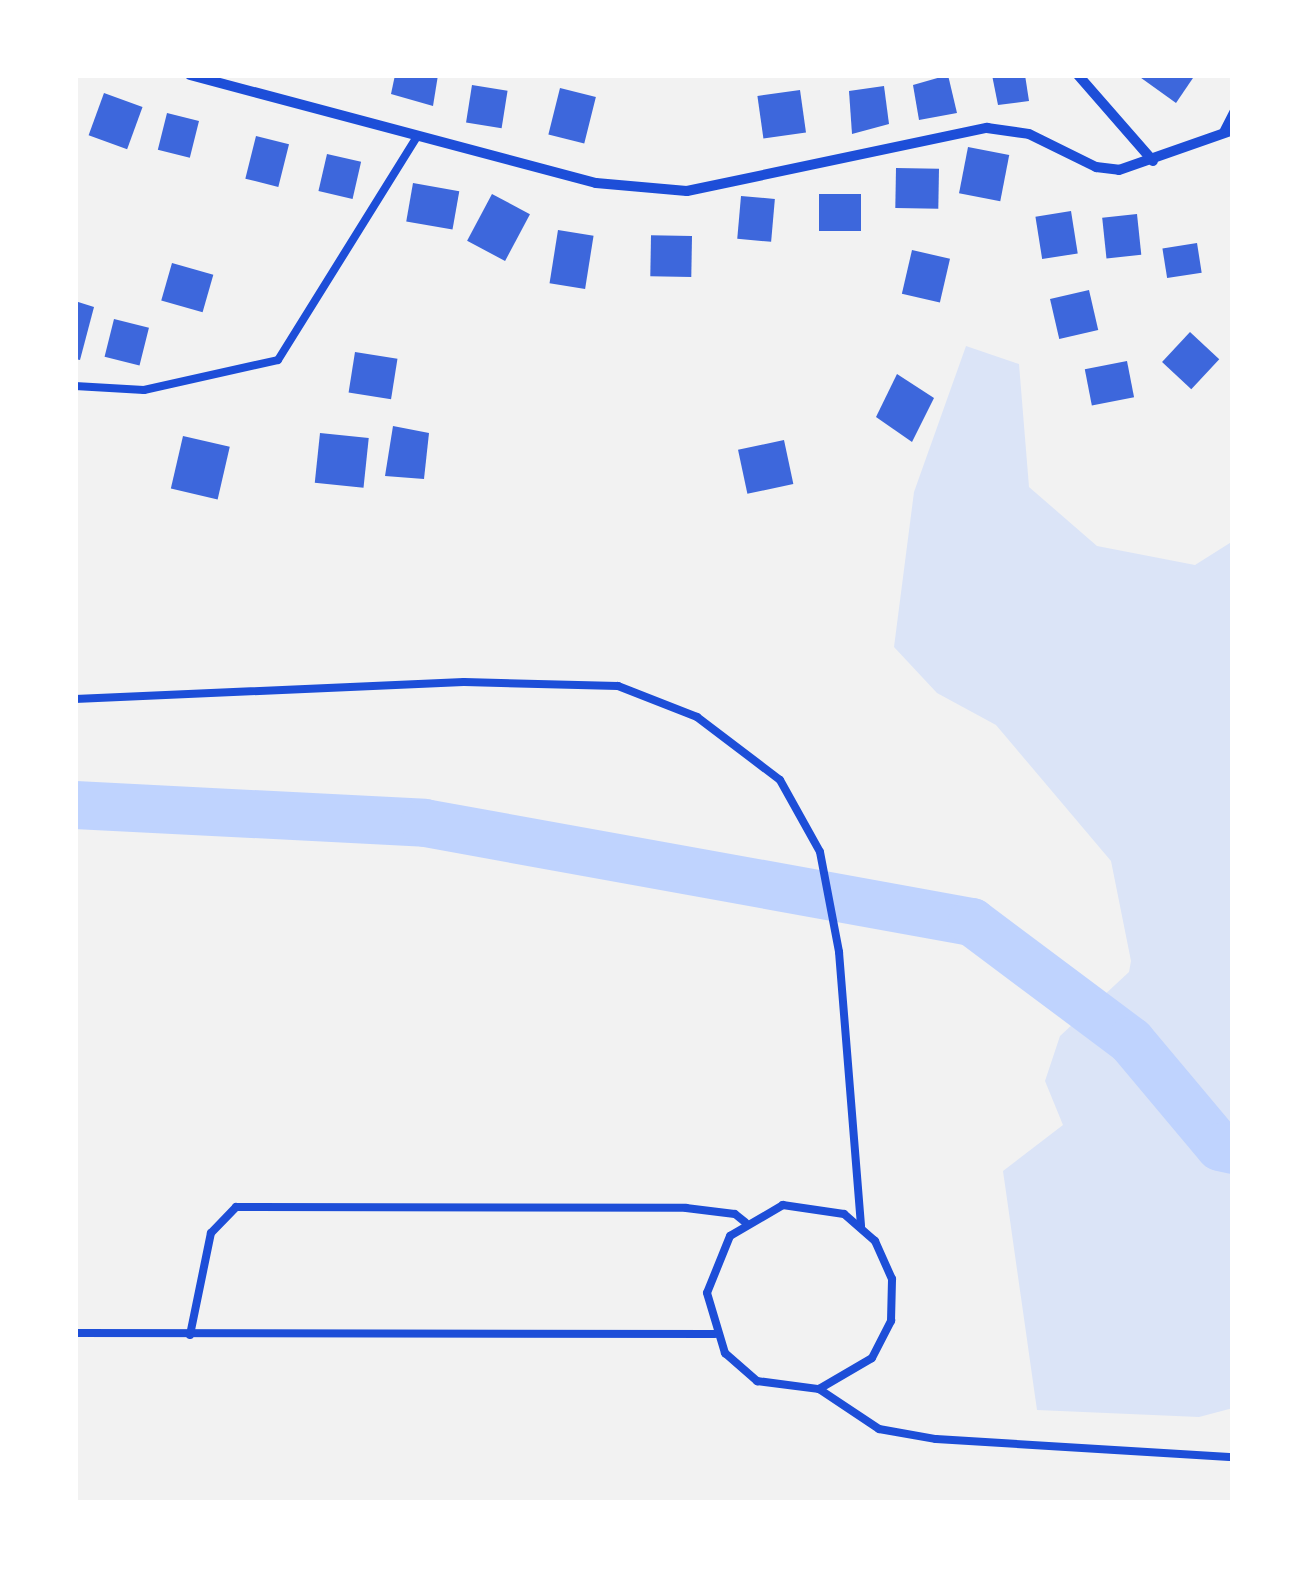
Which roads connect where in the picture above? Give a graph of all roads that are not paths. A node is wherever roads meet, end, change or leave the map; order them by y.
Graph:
1 (190, 75) edge
2 (1078, 75) edge
3 (1233, 112) edge
4 (1227, 132) edge
5 (416, 138) junction
6 (1153, 161) junction
7 (75, 386) edge
8 (75, 699) edge
9 (745, 1222) junction
10 (861, 1226) junction
11 (75, 1333) edge
12 (714, 1334) junction
13 (190, 1336) junction
14 (819, 1390) junction
15 (1233, 1457) edge

1 - 5 street
2 - 6 street
3 - 4 lane
4 - 6 street
5 - 6 street
5 - 7 lane
8 - 10 lane
9 - 10 lane
9 - 12 lane
9 - 13 lane
10 - 14 lane
11 - 13 lane
12 - 13 lane
12 - 14 lane
14 - 15 lane

